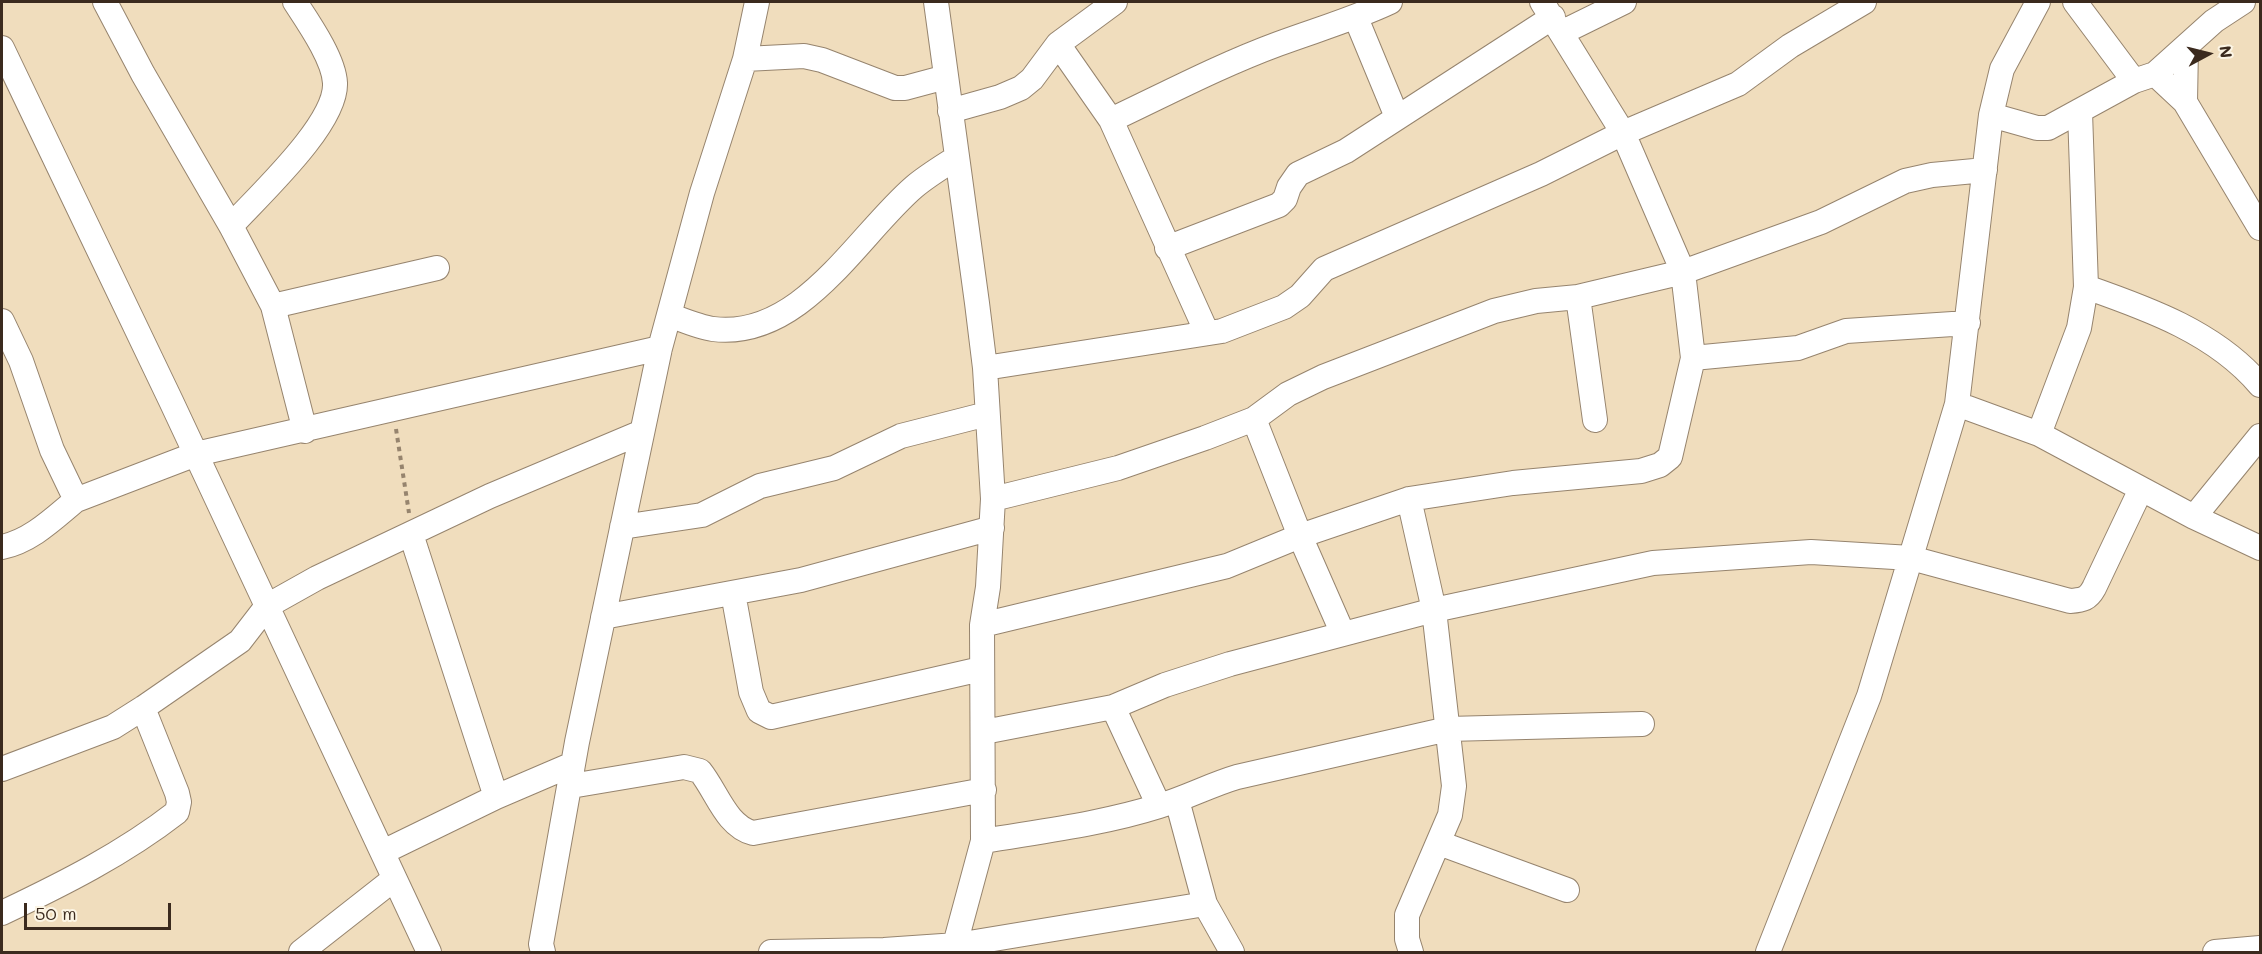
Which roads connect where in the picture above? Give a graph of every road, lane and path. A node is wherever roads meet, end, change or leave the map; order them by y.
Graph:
1 (105, 2) edge
2 (295, 2) edge
3 (757, 2) edge
4 (936, 2) edge
5 (1115, 2) edge
6 (1390, 2) edge
7 (1624, 2) edge
8 (1864, 2) edge
9 (2038, 2) edge
10 (2075, 2) edge
11 (2243, 2) edge
12 (1552, 17) edge
13 (1356, 18) junction
14 (1058, 44) junction
15 (2, 48) edge
16 (2186, 48) junction
17 (745, 59) junction
18 (946, 77) junction
19 (2145, 77) junction
20 (2185, 102) junction
21 (950, 111) junction
22 (2080, 112) junction
23 (1991, 114) junction
24 (1397, 117) junction
25 (1111, 120) junction
26 (1623, 133) junction
27 (956, 158) junction
28 (1985, 170) junction
29 (231, 226) junction
30 (2260, 228) edge
31 (1167, 248) junction
32 (437, 268) dead end
33 (1683, 272) junction
34 (2086, 287) junction
35 (1578, 297) junction
36 (273, 306) junction
37 (669, 315) junction
38 (2, 321) edge
39 (1968, 323) junction
40 (1207, 333) junction
41 (660, 348) junction
42 (1693, 358) junction
43 (985, 368) junction
44 (2260, 385) edge
45 (1957, 404) junction
46 (394, 410) junction
47 (987, 414) junction
48 (1254, 419) junction
49 (1595, 420) dead end
50 (305, 431) junction
51 (642, 432) junction
52 (2039, 434) junction
53 (2260, 436) edge
54 (196, 454) junction
55 (2141, 489) junction
56 (993, 499) junction
57 (1409, 499) junction
58 (76, 500) junction
59 (2194, 517) junction
60 (622, 527) junction
61 (992, 528) junction
62 (411, 534) junction
63 (1300, 536) junction
64 (2, 547) edge
65 (2260, 548) edge
66 (1911, 558) junction
67 (733, 593) junction
68 (267, 606) junction
69 (1434, 610) junction
70 (603, 617) junction
71 (982, 625) junction
72 (1343, 634) junction
73 (981, 669) junction
74 (1113, 707) junction
75 (143, 708) junction
76 (1642, 724) dead end
77 (1448, 729) junction
78 (984, 732) junction
79 (2, 769) edge
80 (572, 775) junction
81 (984, 790) junction
82 (496, 796) junction
83 (1168, 803) junction
84 (983, 841) junction
85 (1439, 843) junction
86 (383, 852) junction
87 (394, 879) junction
88 (1567, 890) dead end
89 (1205, 904) junction
90 (2, 913) edge
91 (2260, 948) edge
92 (955, 949) edge
93 (301, 952) edge
94 (429, 952) edge
95 (543, 952) edge
96 (771, 952) edge
97 (1230, 952) edge
98 (1411, 952) edge
99 (1768, 952) edge
100 (2215, 952) edge

1 - 29 street
2 - 29 street
3 - 17 street
4 - 18 street
5 - 14 street
6 - 13 street
7 - 12 street
8 - 26 street
9 - 23 street
10 - 19 street
11 - 16 street
12 - 24 street
12 - 26 street
13 - 24 street
13 - 25 street
14 - 21 street
14 - 25 street
15 - 54 street
16 - 19 street
16 - 20 street
17 - 18 street
17 - 37 street
18 - 21 street
19 - 20 street
19 - 22 street
20 - 30 street
21 - 27 street
22 - 23 street
22 - 34 street
23 - 28 street
24 - 31 street
25 - 31 street
26 - 33 street
26 - 40 street
27 - 37 street
27 - 43 street
28 - 33 street
28 - 39 street
29 - 36 street
31 - 40 street
32 - 36 street
33 - 35 street
33 - 42 street
34 - 44 street
34 - 52 street
35 - 48 street
35 - 49 street
36 - 50 street
37 - 41 street
38 - 58 street
39 - 42 street
39 - 45 street
40 - 43 street
41 - 46 street
41 - 51 street
42 - 57 street
43 - 47 street
45 - 52 street
45 - 66 street
46 - 50 street
46 - 62 path
47 - 56 street
47 - 60 street
48 - 56 street
48 - 63 street
50 - 54 street
51 - 60 street
51 - 62 street
52 - 55 street
53 - 59 street
54 - 58 street
54 - 68 street
55 - 59 street
55 - 66 street
56 - 61 street
57 - 63 street
57 - 69 street
58 - 64 street
59 - 65 street
60 - 70 street
61 - 67 street
61 - 71 street
62 - 68 street
62 - 82 street
63 - 71 street
63 - 72 street
66 - 69 street
66 - 99 street
67 - 70 street
67 - 73 street
68 - 75 street
68 - 86 street
69 - 72 street
69 - 77 street
70 - 80 street
71 - 73 street
72 - 74 street
73 - 78 street
74 - 78 street
74 - 83 street
75 - 79 street
75 - 90 street
76 - 77 street
77 - 83 street
77 - 85 street
78 - 81 street
80 - 81 street
80 - 82 street
80 - 95 street
81 - 84 street
82 - 86 street
83 - 84 street
83 - 89 street
84 - 92 street
85 - 88 street
85 - 98 street
86 - 87 street
87 - 93 street
87 - 94 street
89 - 92 street
89 - 97 street
91 - 100 street
92 - 96 street

